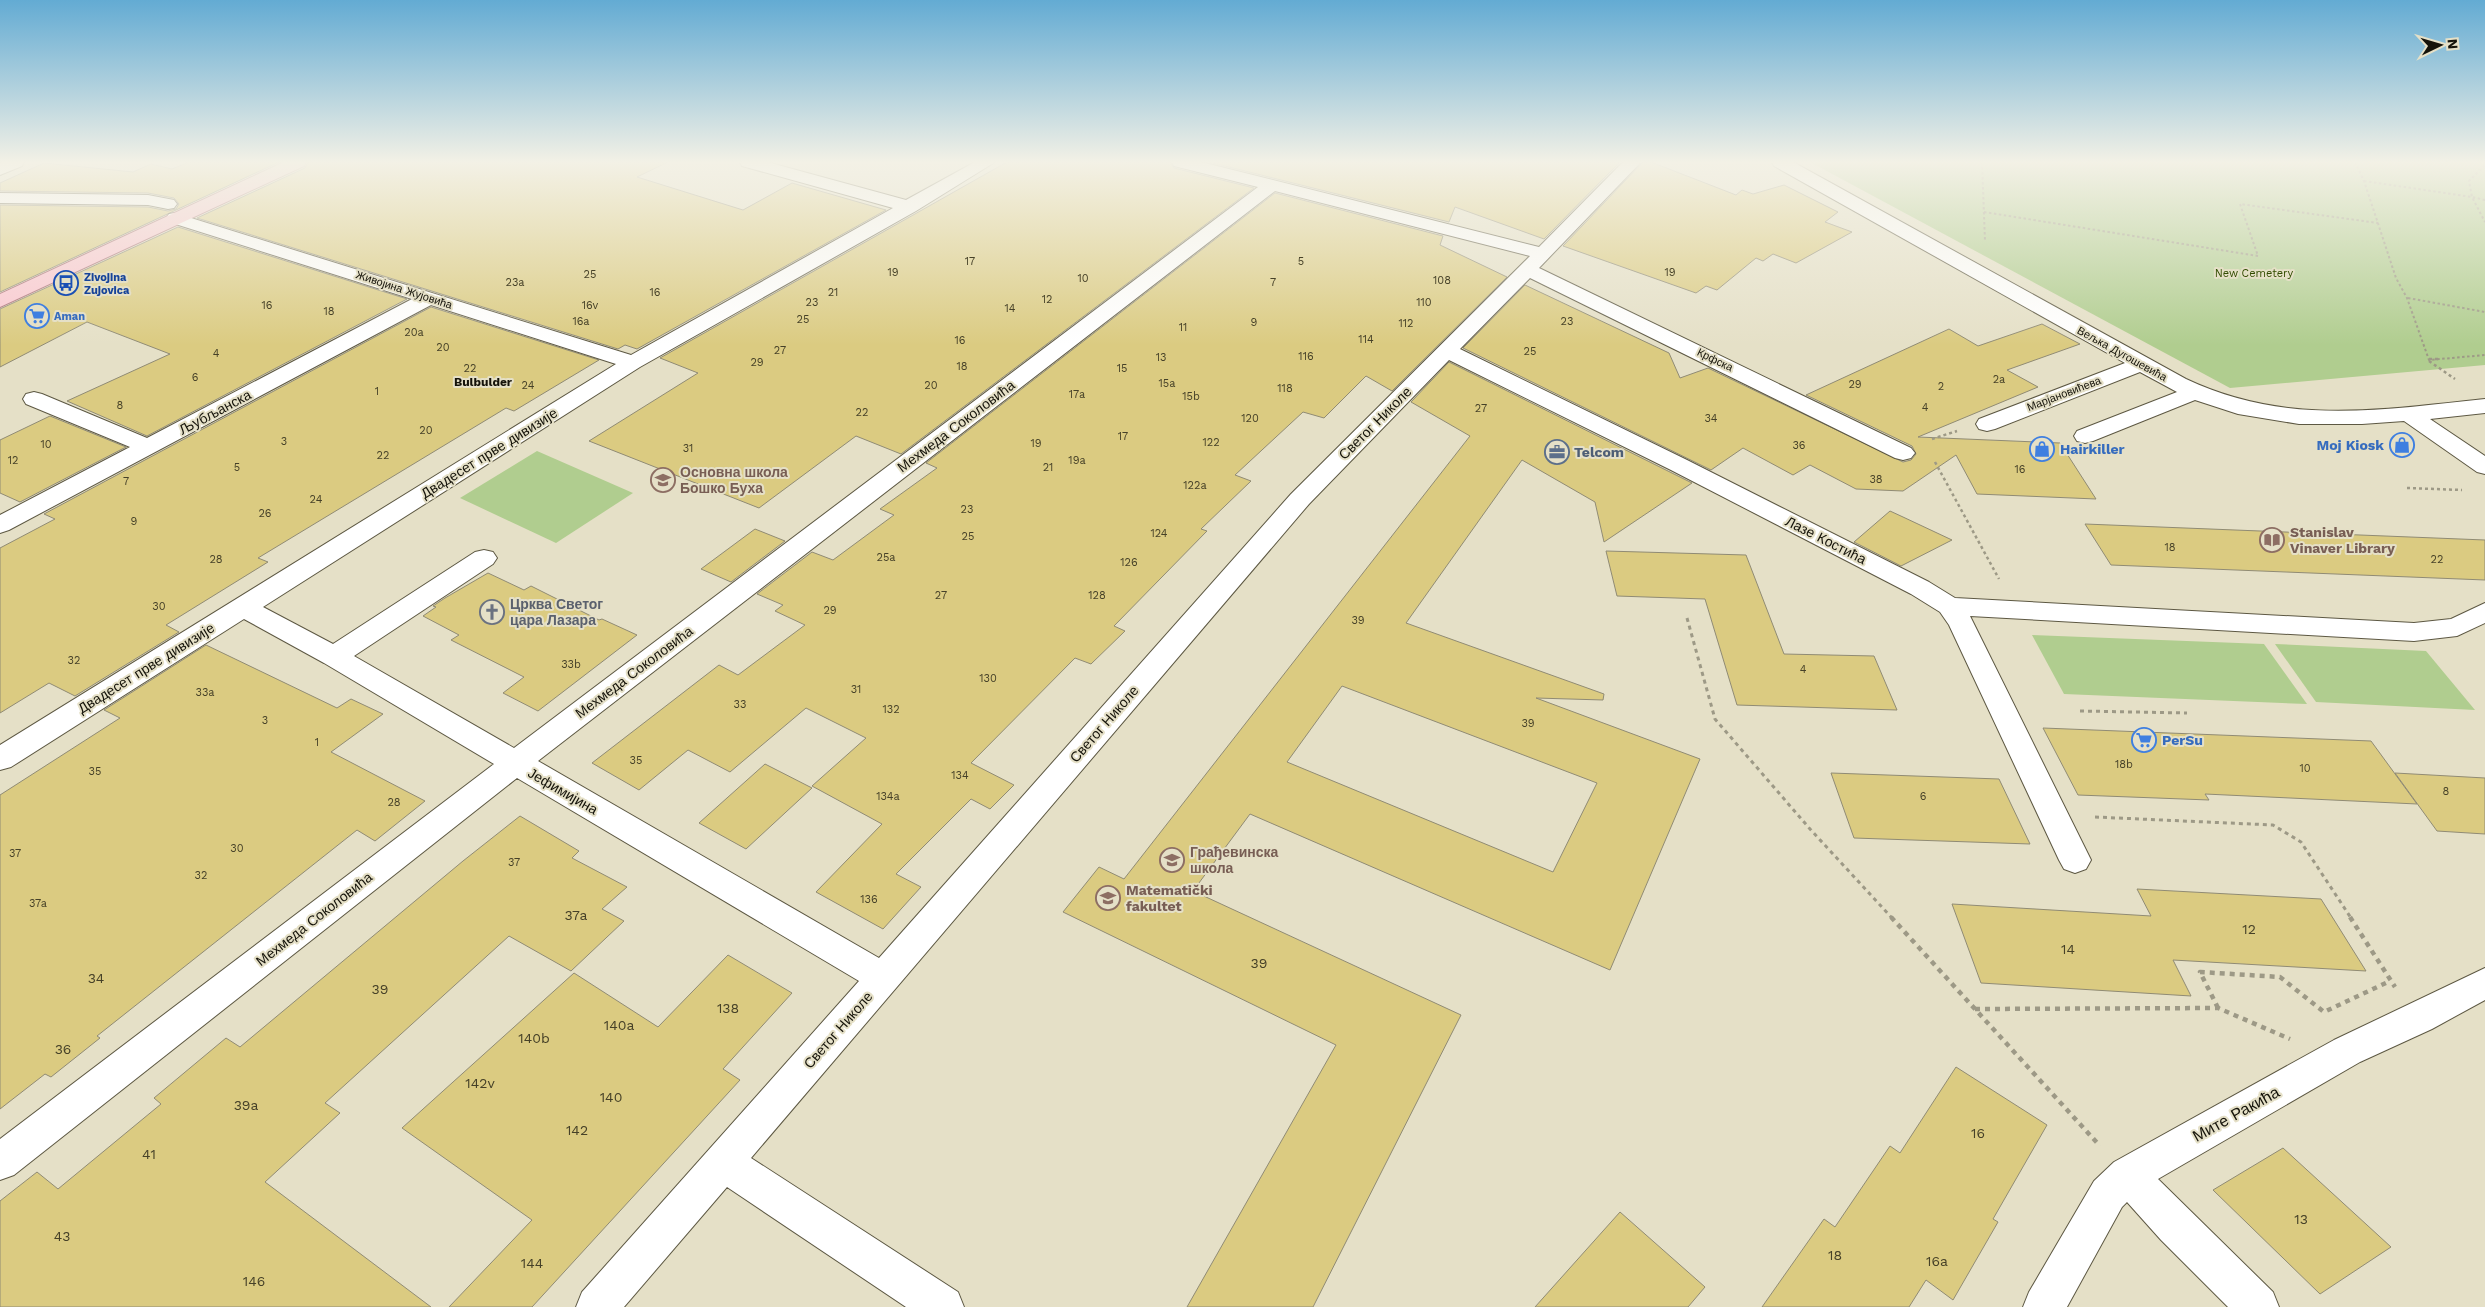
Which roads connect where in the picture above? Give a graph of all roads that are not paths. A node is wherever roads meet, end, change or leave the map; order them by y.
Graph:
1 (143, 223) edge
2 (149, 223) edge
3 (208, 223) edge
4 (880, 223) edge
5 (1222, 223) edge
6 (1403, 223) edge
7 (1573, 223) edge
8 (1889, 223) edge
9 (1535, 261) junction
10 (0, 282) edge
11 (430, 298) junction
12 (0, 301) edge
13 (1447, 351) junction
14 (633, 364) junction
15 (2142, 364) junction
16 (2195, 392) junction
17 (34, 400) dead end
18 (2485, 406) edge
19 (2407, 413) junction
20 (1987, 424) road end
21 (2085, 436) dead end
22 (149, 447) junction
23 (1903, 453) road end
24 (2485, 467) edge
25 (0, 525) edge
26 (484, 558) dead end
27 (1949, 606) junction
28 (242, 607) junction
29 (2485, 612) edge
30 (334, 656) junction
31 (0, 759) edge
32 (515, 763) junction
33 (2075, 860) dead end
34 (882, 978) junction
35 (2485, 984) edge
36 (0, 1162) edge
37 (723, 1162) junction
38 (2128, 1175) junction
39 (597, 1307) edge
40 (943, 1307) edge
41 (2044, 1307) edge
42 (2258, 1307) edge

1 - 10 main road
2 - 12 main road
3 - 11 street, Живојина Жујовића
4 - 14 street, Двадесет прве дивизије
5 - 32 street, Мехмеда Соколовића
6 - 9 street, Крфска
7 - 9 street, Светог Николе
8 - 15 street, Вељка Дугошевића
9 - 13 street, Светог Николе
9 - 23 street, Крфска
11 - 14 street, Живојина Жујовића
11 - 22 street, Љубљанска
13 - 27 street, Лазе Костића
13 - 34 street, Светог Николе
14 - 28 street, Двадесет прве дивизије
15 - 16 street, Вељка Дугошевића
15 - 20 street, Марјановићева
16 - 19 street, Вељка Дугошевића
16 - 21 street
17 - 22 street
18 - 19 street, Вељка Дугошевића
19 - 24 street
22 - 25 street, Љубљанска
26 - 30 street
27 - 29 street
27 - 33 street, Лазе Костића
28 - 30 street, Јефимијина
28 - 31 street, Двадесет прве дивизије
30 - 32 street, Јефимијина
32 - 34 street, Јефимијина
32 - 36 street, Мехмеда Соколовића
34 - 37 street, Светог Николе
35 - 38 street, Мите Ракића
37 - 39 street, Светог Николе
37 - 40 street
38 - 41 street, Мите Ракића
38 - 42 street

